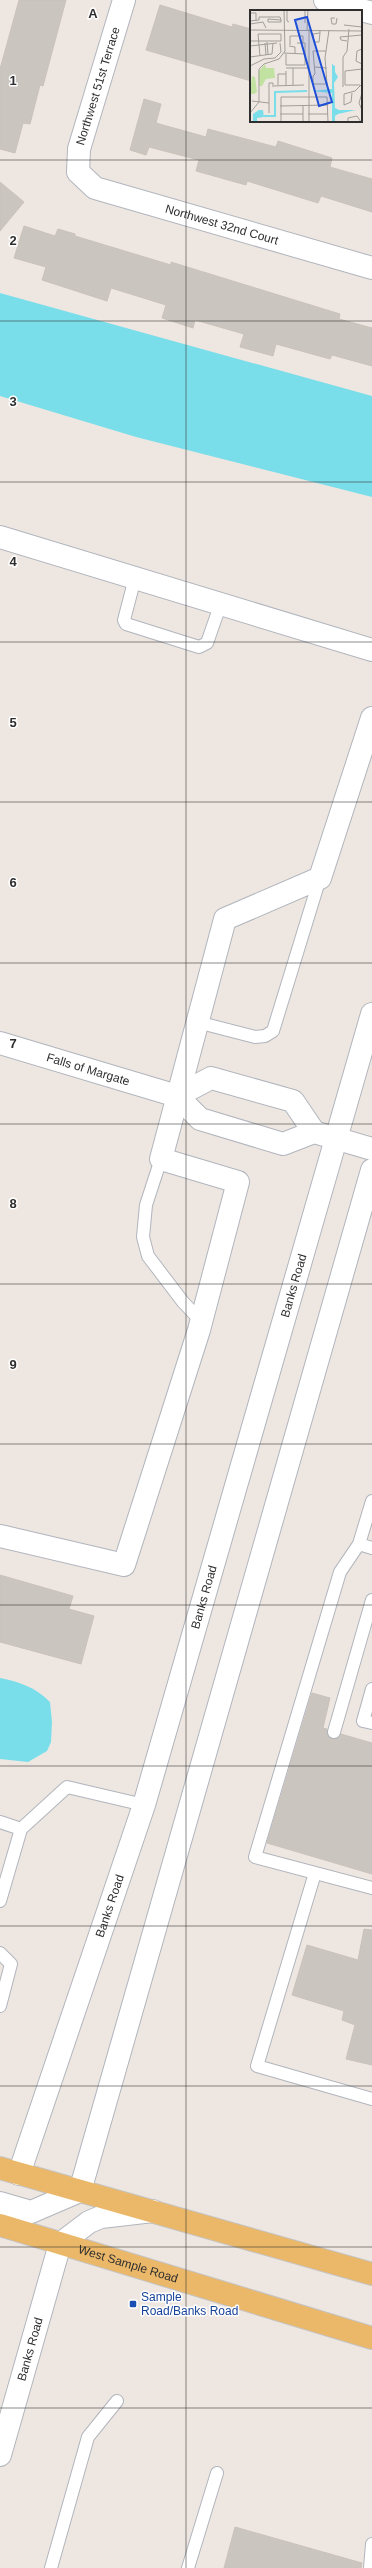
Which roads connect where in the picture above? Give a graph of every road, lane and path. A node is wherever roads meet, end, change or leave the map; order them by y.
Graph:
1 (124, 0) edge
2 (325, 0) edge
3 (361, 10) edge
4 (362, 10) edge
5 (372, 13) edge
6 (78, 172) joint
7 (372, 268) edge
8 (0, 538) edge
9 (135, 578) junction
10 (221, 603) junction
11 (372, 650) edge
12 (372, 718) edge
13 (320, 878) junction
14 (372, 1014) edge
15 (197, 1022) junction
16 (0, 1043) edge
17 (177, 1096) junction
18 (314, 1132) junction
19 (336, 1139) junction
20 (372, 1149) edge
21 (161, 1159) junction
22 (372, 1170) edge
23 (201, 1321) junction
24 (372, 1502) edge
25 (0, 1536) edge
26 (359, 1544) junction
27 (372, 1548) edge
28 (372, 1600) edge
29 (372, 1689) edge
30 (372, 1723) edge
31 (334, 1732) dead end
32 (144, 1806) junction
33 (0, 1822) edge
34 (21, 1829) junction
35 (315, 1873) junction
36 (372, 1888) edge
37 (0, 1901) edge
38 (0, 1954) edge
39 (0, 2006) edge
40 (372, 2099) edge
41 (10, 2171) edge
42 (80, 2191) junction
43 (0, 2203) edge
44 (154, 2210) junction
45 (0, 2225) edge
46 (60, 2244) junction
47 (372, 2274) edge
48 (372, 2338) edge
49 (117, 2401) dead end
50 (0, 2455) edge
51 (217, 2473) dead end
52 (372, 2544) edge
53 (368, 2567) edge
54 (51, 2568) edge
55 (188, 2568) edge

1 - 6 street, Northwest 51st Terrace
2 - 3 street
4 - 5 street
6 - 7 street, Northwest 32nd Court
8 - 9 street
9 - 10 street
9 - 10 lane
10 - 11 street
12 - 13 street
13 - 15 street
13 - 15 lane
14 - 19 street, Banks Road
15 - 17 street
16 - 17 street, Falls of Margate
17 - 18 street, Falls of Margate
17 - 18 street
17 - 21 street
18 - 19 street
19 - 20 street
19 - 32 street, Banks Road
21 - 23 lane
21 - 23 street
22 - 42 street
23 - 25 street
24 - 26 lane
26 - 27 lane
26 - 35 lane
28 - 31 lane
29 - 30 lane
32 - 34 lane
32 - 41 street, Banks Road
33 - 34 lane
34 - 37 lane
35 - 36 lane
35 - 40 lane
38 - 39 lane
41 - 42 main road
42 - 43 street
42 - 44 main road
44 - 46 street
44 - 47 main road
45 - 46 main road, West Sample Road
46 - 48 main road, West Sample Road
46 - 50 street, Banks Road
49 - 54 lane
51 - 55 lane
52 - 53 lane

